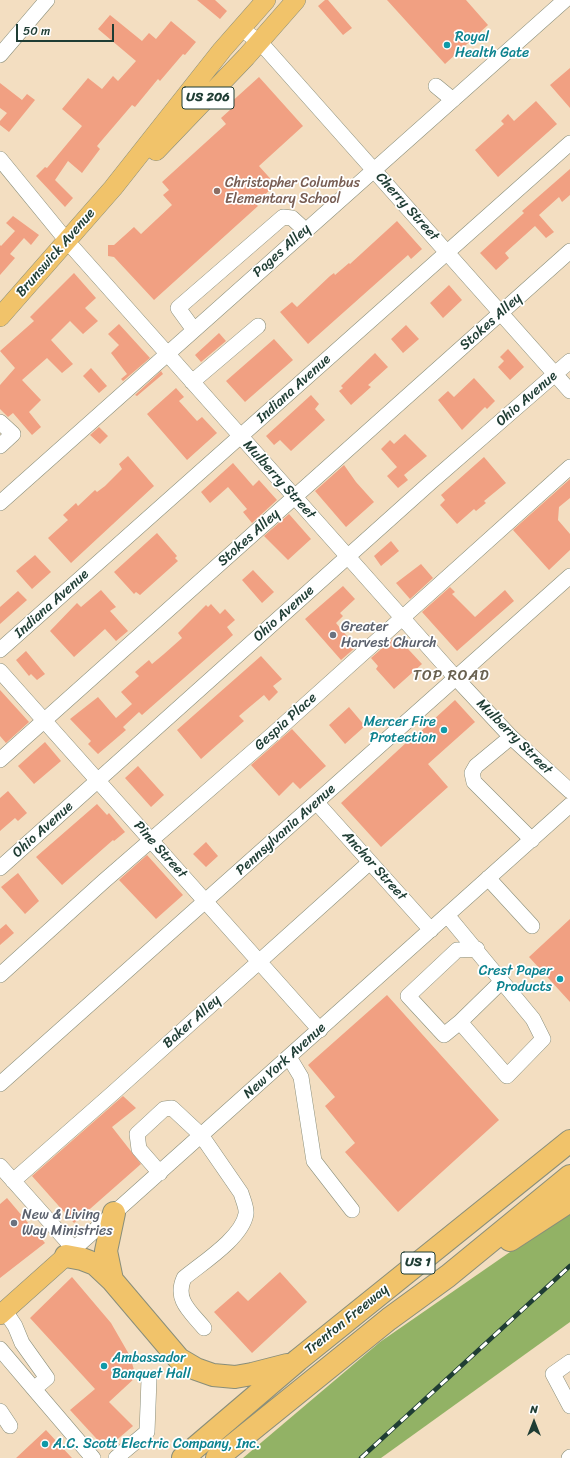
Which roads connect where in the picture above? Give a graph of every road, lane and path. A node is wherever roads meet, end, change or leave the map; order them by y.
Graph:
1 (47, 0) edge
2 (266, 0) edge
3 (296, 0) edge
4 (565, 0) edge
5 (240, 29) junction
6 (260, 42) junction
7 (0, 55) edge
8 (436, 86) dead end
9 (452, 100) junction
10 (570, 143) edge
11 (0, 159) edge
12 (374, 169) junction
13 (112, 188) junction
14 (305, 230) junction
15 (67, 241) junction
16 (570, 251) edge
17 (447, 252) junction
18 (501, 312) junction
19 (0, 318) edge
20 (258, 326) dead end
21 (194, 330) junction
22 (167, 354) junction
23 (570, 360) edge
24 (555, 374) junction
25 (192, 382) junction
26 (570, 390) edge
27 (0, 422) edge
28 (240, 437) junction
29 (0, 446) edge
30 (570, 467) edge
31 (294, 497) junction
32 (0, 503) edge
33 (348, 557) junction
34 (570, 576) edge
35 (402, 617) junction
36 (0, 650) edge
37 (0, 671) edge
38 (455, 677) junction
39 (44, 720) junction
40 (511, 737) junction
41 (0, 760) edge
42 (99, 781) junction
43 (570, 791) edge
44 (317, 803) junction
45 (570, 805) edge
46 (151, 840) junction
47 (532, 840) junction
48 (370, 862) junction
49 (0, 868) edge
50 (488, 878) junction
51 (206, 901) junction
52 (447, 915) junction
53 (532, 926) dead end
54 (431, 930) junction
55 (477, 949) junction
56 (260, 961) junction
57 (0, 975) edge
58 (502, 981) junction
59 (460, 1022) junction
60 (320, 1030) junction
61 (289, 1057) junction
62 (0, 1084) edge
63 (201, 1135) junction
64 (570, 1141) edge
65 (4, 1173) edge
66 (160, 1173) junction
67 (570, 1176) edge
68 (570, 1202) edge
69 (352, 1210) dead end
70 (114, 1214) junction
71 (70, 1252) junction
72 (112, 1280) junction
73 (2, 1313) edge
74 (389, 1319) junction
75 (204, 1328) dead end
76 (0, 1350) edge
77 (298, 1360) junction
78 (570, 1362) edge
79 (149, 1379) dead end
80 (34, 1388) junction
81 (570, 1406) edge
82 (0, 1411) edge
83 (10, 1426) dead end
84 (93, 1458) edge
85 (116, 1458) edge
86 (183, 1458) edge
87 (217, 1458) edge

1 - 7 street
2 - 5 main road, Brunswick Avenue
3 - 6 main road, Brunswick Avenue / US 206
4 - 9 street, Pages Alley
5 - 6 street, Cherry Street
5 - 13 main road, Brunswick Avenue
6 - 12 street, Cherry Street
6 - 13 main road, Brunswick Avenue / US 206
8 - 9 street
9 - 12 street, Pages Alley
10 - 17 street, Indiana Avenue
11 - 15 street, Mulberry Street
12 - 14 street, Pages Alley
12 - 17 street, Cherry Street
13 - 15 main road, Brunswick Avenue / US 206
14 - 21 street, Pages Alley
14 - 21 street
15 - 19 main road, Brunswick Avenue / US 206
15 - 22 street, Mulberry Street
16 - 18 street, Stokes Alley
17 - 18 street, Cherry Street
17 - 28 street, Indiana Avenue
18 - 24 street, Cherry Street
18 - 31 street, Stokes Alley
20 - 25 street
21 - 22 street, Pages Alley
22 - 25 street, Mulberry Street
22 - 32 street, Pages Alley
23 - 24 street, Ohio Avenue
24 - 26 street, Cherry Street
24 - 33 street, Ohio Avenue
25 - 28 street, Mulberry Street
27 - 29 street
28 - 31 street, Mulberry Street
28 - 36 street, Indiana Avenue
30 - 35 street, Gespia Place
31 - 33 street, Mulberry Street
31 - 39 street, Stokes Alley
33 - 35 street, Mulberry Street
33 - 42 street, Ohio Avenue
34 - 38 street, Pennsylvania Avenue
35 - 38 street, Mulberry Street
35 - 46 street, Gespia Place
37 - 39 street, Pine Street
38 - 40 street, Mulberry Street
38 - 44 street, Pennsylvania Avenue
39 - 41 street, Stokes Alley
39 - 42 street, Pine Street
40 - 43 street, Mulberry Street
40 - 47 street
42 - 46 street, Pine Street
42 - 49 street, Ohio Avenue
44 - 48 street, Anchor Street
44 - 51 street, Pennsylvania Avenue
45 - 47 street, New York Avenue
46 - 51 street, Pine Street
46 - 57 street, Gespia Place
47 - 50 street, New York Avenue
48 - 54 street, Anchor Street
48 - 56 street, Baker Alley
50 - 52 street, New York Avenue
50 - 53 street
51 - 56 street, Pine Street
51 - 62 street, Pennsylvania Avenue
52 - 54 street, New York Avenue
52 - 55 street
54 - 60 street, New York Avenue
55 - 58 street
55 - 59 street
56 - 60 street, Pine Street
56 - 65 street, Baker Alley
58 - 59 street
58 - 59 street
60 - 61 street, New York Avenue
61 - 63 street, New York Avenue
61 - 69 street
63 - 66 street, New York Avenue
63 - 66 street
63 - 75 street
64 - 77 highway, Trenton Freeway / US 1
65 - 71 street
66 - 70 street, New York Avenue
67 - 74 highway, Trenton Freeway / US 1
68 - 74 highway
70 - 71 street, New York Avenue
70 - 72 highway
71 - 72 highway
71 - 73 main road, New York Avenue
72 - 77 highway
73 - 80 street
74 - 87 highway, Trenton Freeway / US 1
76 - 80 street
77 - 86 highway, Trenton Freeway / US 1
78 - 81 street
79 - 85 street
80 - 84 street
82 - 83 street

